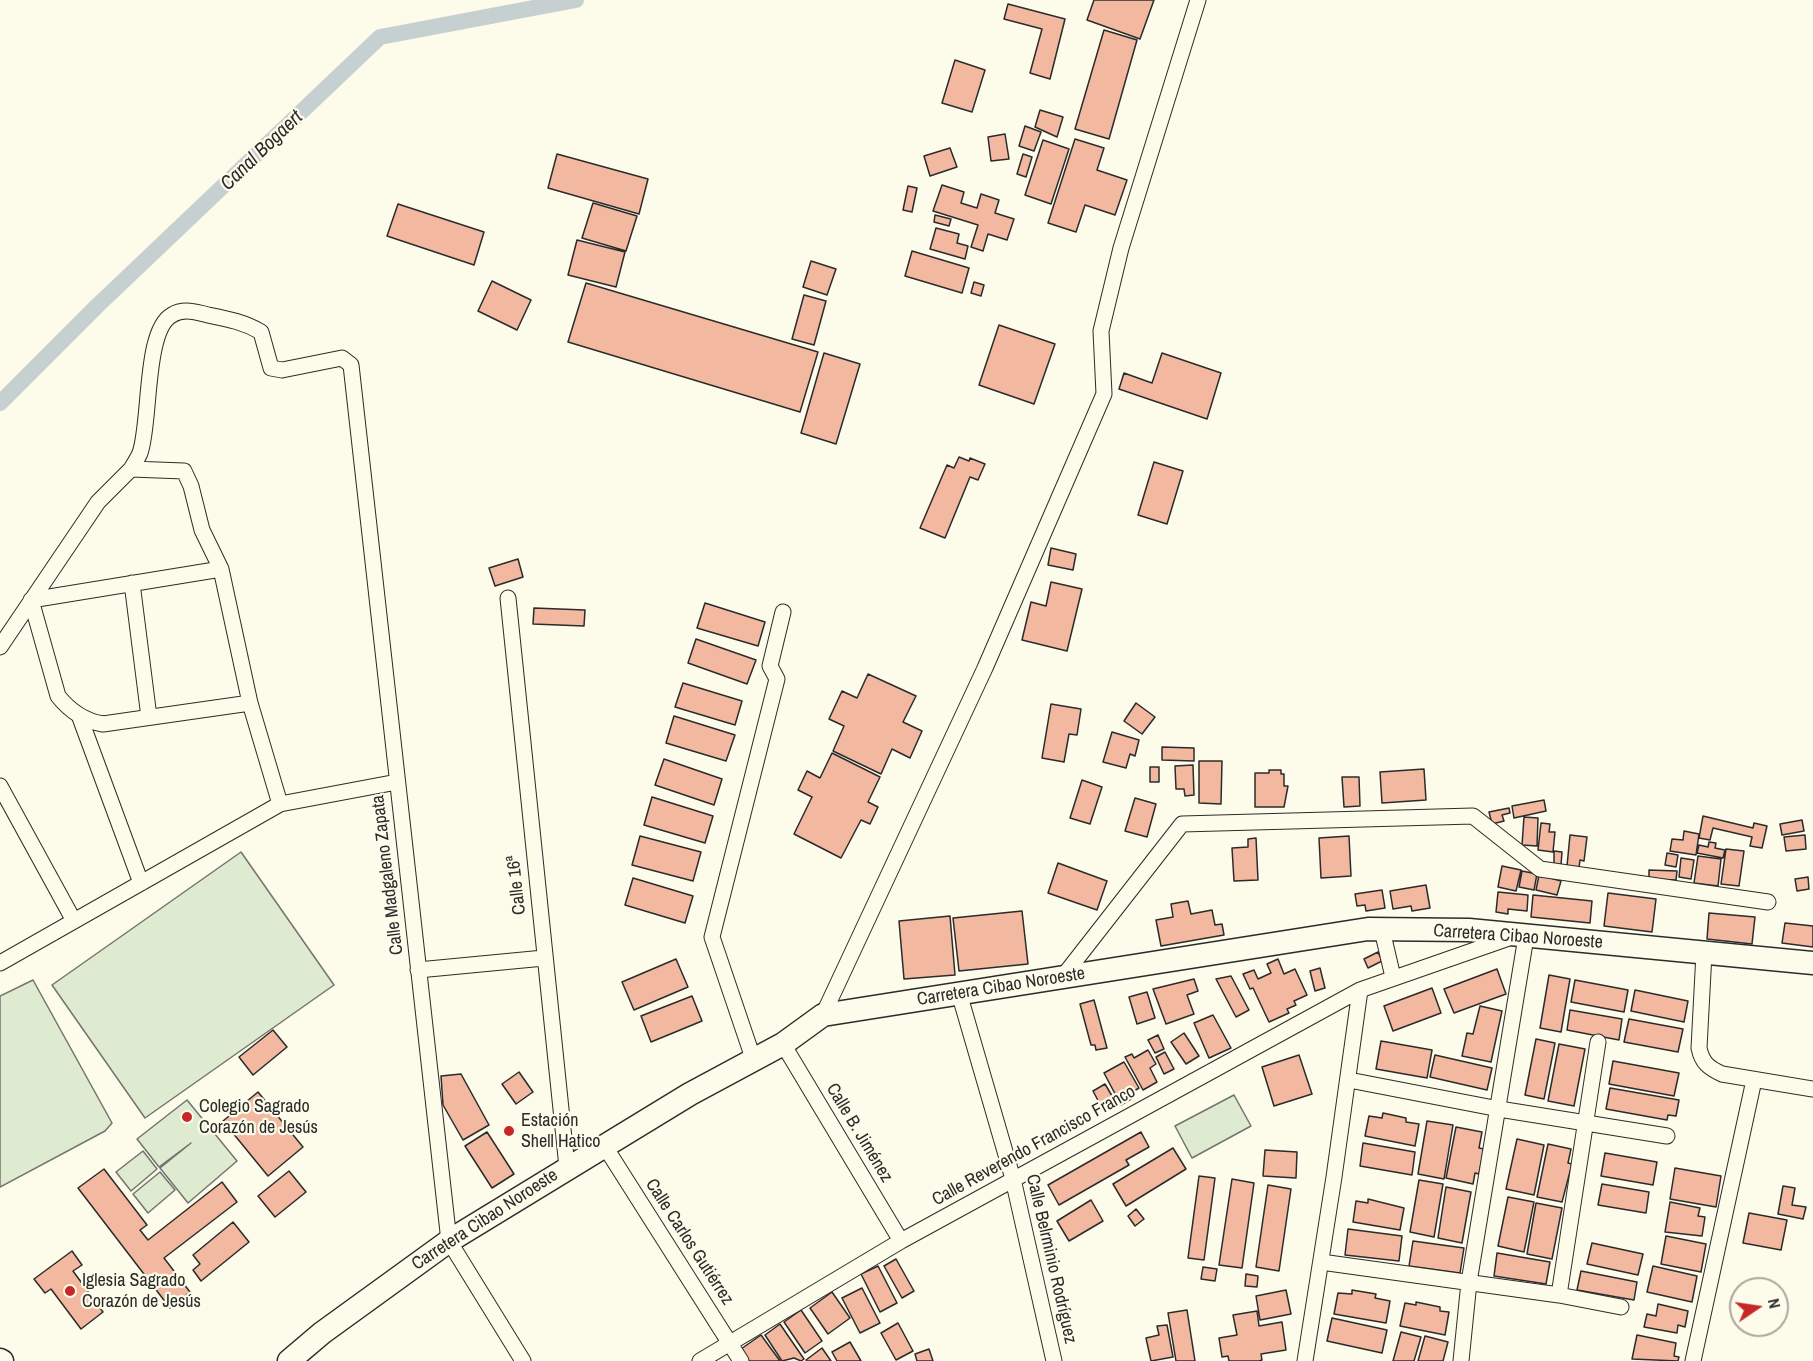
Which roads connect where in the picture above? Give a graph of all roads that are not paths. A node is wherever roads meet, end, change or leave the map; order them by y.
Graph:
1 (1198, 0) edge
2 (131, 469) junction
3 (221, 569) junction
4 (132, 583) junction
5 (508, 598) dead end
6 (32, 600) junction
7 (783, 612) dead end
8 (0, 647) edge
9 (250, 703) junction
10 (79, 715) junction
11 (149, 717) junction
12 (397, 782) junction
13 (0, 786) edge
14 (280, 804) junction
15 (141, 883) junction
16 (1768, 902) dead end
17 (74, 921) junction
18 (1382, 930) junction
19 (1521, 936) junction
20 (1704, 953) junction
21 (544, 958) junction
22 (0, 963) edge
23 (1813, 963) edge
24 (418, 970) junction
25 (1393, 976) junction
26 (1061, 979) junction
27 (1360, 990) junction
28 (960, 993) junction
29 (823, 1015) junction
30 (1598, 1042) dead end
31 (783, 1044) junction
32 (753, 1058) junction
33 (1349, 1080) junction
34 (1754, 1080) junction
35 (1813, 1089) edge
36 (1499, 1109) junction
37 (1587, 1124) junction
38 (1667, 1136) dead end
39 (604, 1145) junction
40 (567, 1167) junction
41 (1013, 1179) junction
42 (449, 1241) junction
43 (901, 1241) junction
44 (1321, 1262) junction
45 (1469, 1282) junction
46 (1558, 1295) junction
47 (1621, 1307) dead end
48 (730, 1343) junction
49 (289, 1361) edge
50 (523, 1361) edge
51 (700, 1361) edge
52 (741, 1361) edge
53 (1054, 1361) edge
54 (1305, 1361) edge
55 (1461, 1361) edge
56 (1693, 1361) edge

1 - 29 street
2 - 3 street
2 - 6 street
2 - 12 street, Calle Madgaleno Zapata
3 - 4 street
3 - 9 street
4 - 6 street
4 - 11 street
5 - 21 street, Calle 16ª
6 - 8 street
6 - 10 street
7 - 32 street
9 - 11 street
9 - 14 street
10 - 11 street
10 - 15 street
12 - 14 street
12 - 24 street, Calle Madgaleno Zapata
13 - 17 street
14 - 15 street
15 - 17 street
16 - 26 street
17 - 22 street
18 - 19 main road, Carretera Cibao Noroeste
18 - 25 street
18 - 26 main road, Carretera Cibao Noroeste
19 - 20 main road, Carretera Cibao Noroeste
19 - 25 street, Calle Reverendo Francisco Franco
19 - 36 street
20 - 23 main road, Carretera Cibao Noroeste
20 - 34 street
21 - 24 street
21 - 40 street, Calle 16ª
24 - 42 street, Calle Madgaleno Zapata
25 - 27 street, Calle Reverendo Francisco Franco
26 - 28 main road, Carretera Cibao Noroeste
27 - 33 street
27 - 41 street, Calle Reverendo Francisco Franco
28 - 29 main road, Carretera Cibao Noroeste
28 - 41 street, Calle Belrminio Rodríguez
29 - 31 main road, Carretera Cibao Noroeste
30 - 37 street
31 - 32 main road, Carretera Cibao Noroeste
31 - 43 street, Calle B. Jiménez
32 - 39 main road, Carretera Cibao Noroeste
33 - 36 street
33 - 44 street
34 - 35 street
34 - 56 street
36 - 37 street
36 - 45 street
37 - 38 street
37 - 46 street
39 - 40 main road, Carretera Cibao Noroeste
39 - 48 street, Calle Carlos Gutiérrez
40 - 42 main road, Carretera Cibao Noroeste
41 - 43 street, Calle Reverendo Francisco Franco
41 - 53 street, Calle Belrminio Rodríguez
42 - 49 main road, Carretera Cibao Noroeste
42 - 50 street, Calle Madgaleno Zapata
43 - 48 street, Calle Reverendo Francisco Franco
44 - 45 street
44 - 54 street
45 - 46 street
45 - 55 street
46 - 47 street
48 - 51 street, Calle Reverendo Francisco Franco
48 - 52 street, Calle Carlos Gutiérrez

